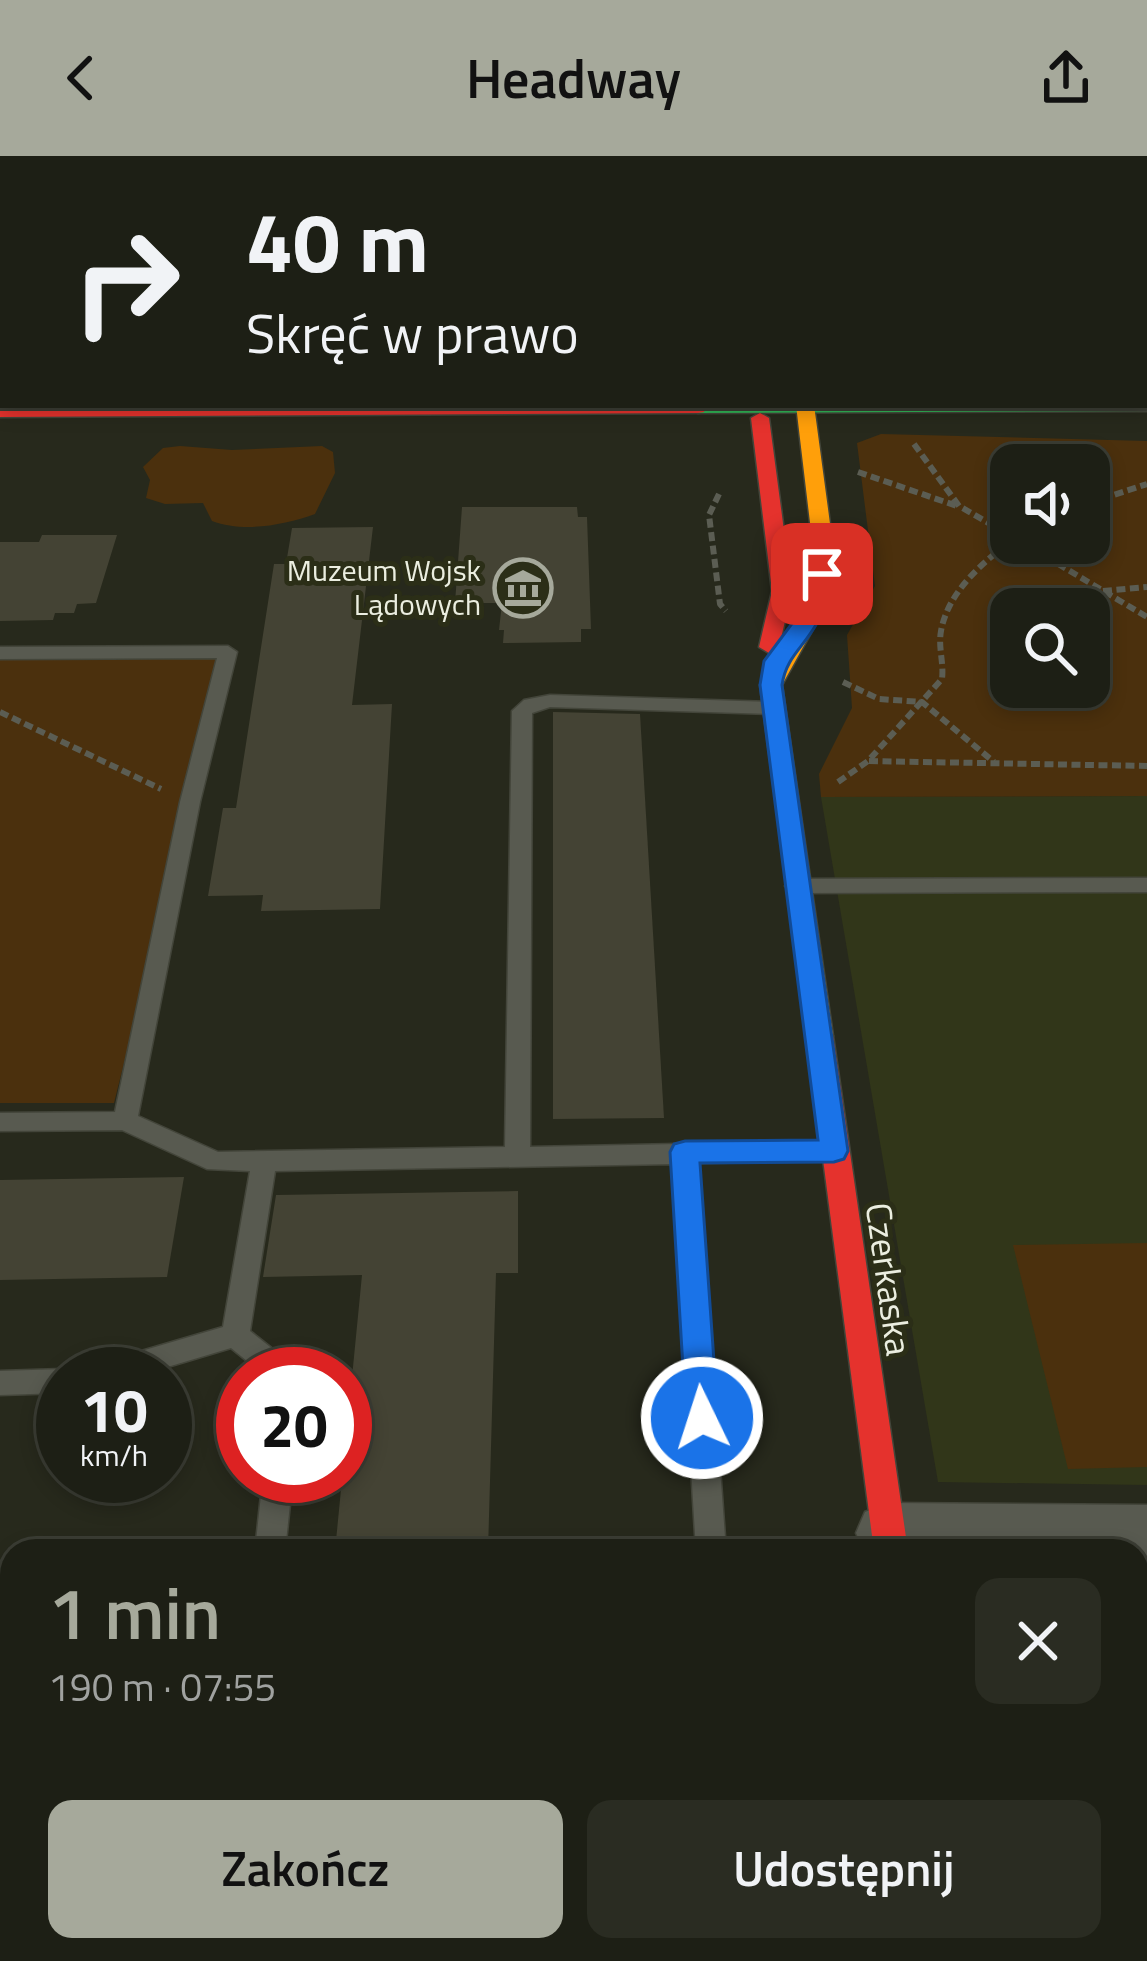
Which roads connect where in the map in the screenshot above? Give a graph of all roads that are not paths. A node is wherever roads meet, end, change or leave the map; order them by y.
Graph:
1 (292, 408) edge
2 (759, 408) edge
3 (805, 408) edge
4 (0, 412) edge
5 (0, 653) edge
6 (771, 653) junction
7 (774, 708) junction
8 (1147, 885) edge
9 (796, 886) junction
10 (125, 1121) junction
11 (0, 1122) edge
12 (834, 1151) junction
13 (685, 1152) junction
14 (517, 1156) junction
15 (264, 1161) junction
16 (236, 1335) junction
17 (250, 1347) edge
18 (192, 1348) edge
19 (36, 1382) edge
20 (0, 1383) edge
21 (275, 1503) edge
22 (1147, 1535) edge
23 (271, 1539) edge
24 (710, 1539) edge
25 (889, 1539) edge
26 (1000, 1539) edge

1 - 4 street
2 - 6 street, Czerkaska
3 - 6 street
5 - 10 lane
6 - 7 street, Czerkaska
7 - 9 street, Czerkaska
7 - 14 lane
8 - 9 lane
9 - 12 street, Czerkaska
10 - 11 lane
10 - 15 lane
12 - 13 lane
12 - 25 street, Czerkaska
13 - 14 lane
13 - 24 lane
14 - 15 lane
15 - 16 lane
16 - 17 lane
16 - 18 lane
19 - 20 lane
21 - 23 lane
22 - 26 street

